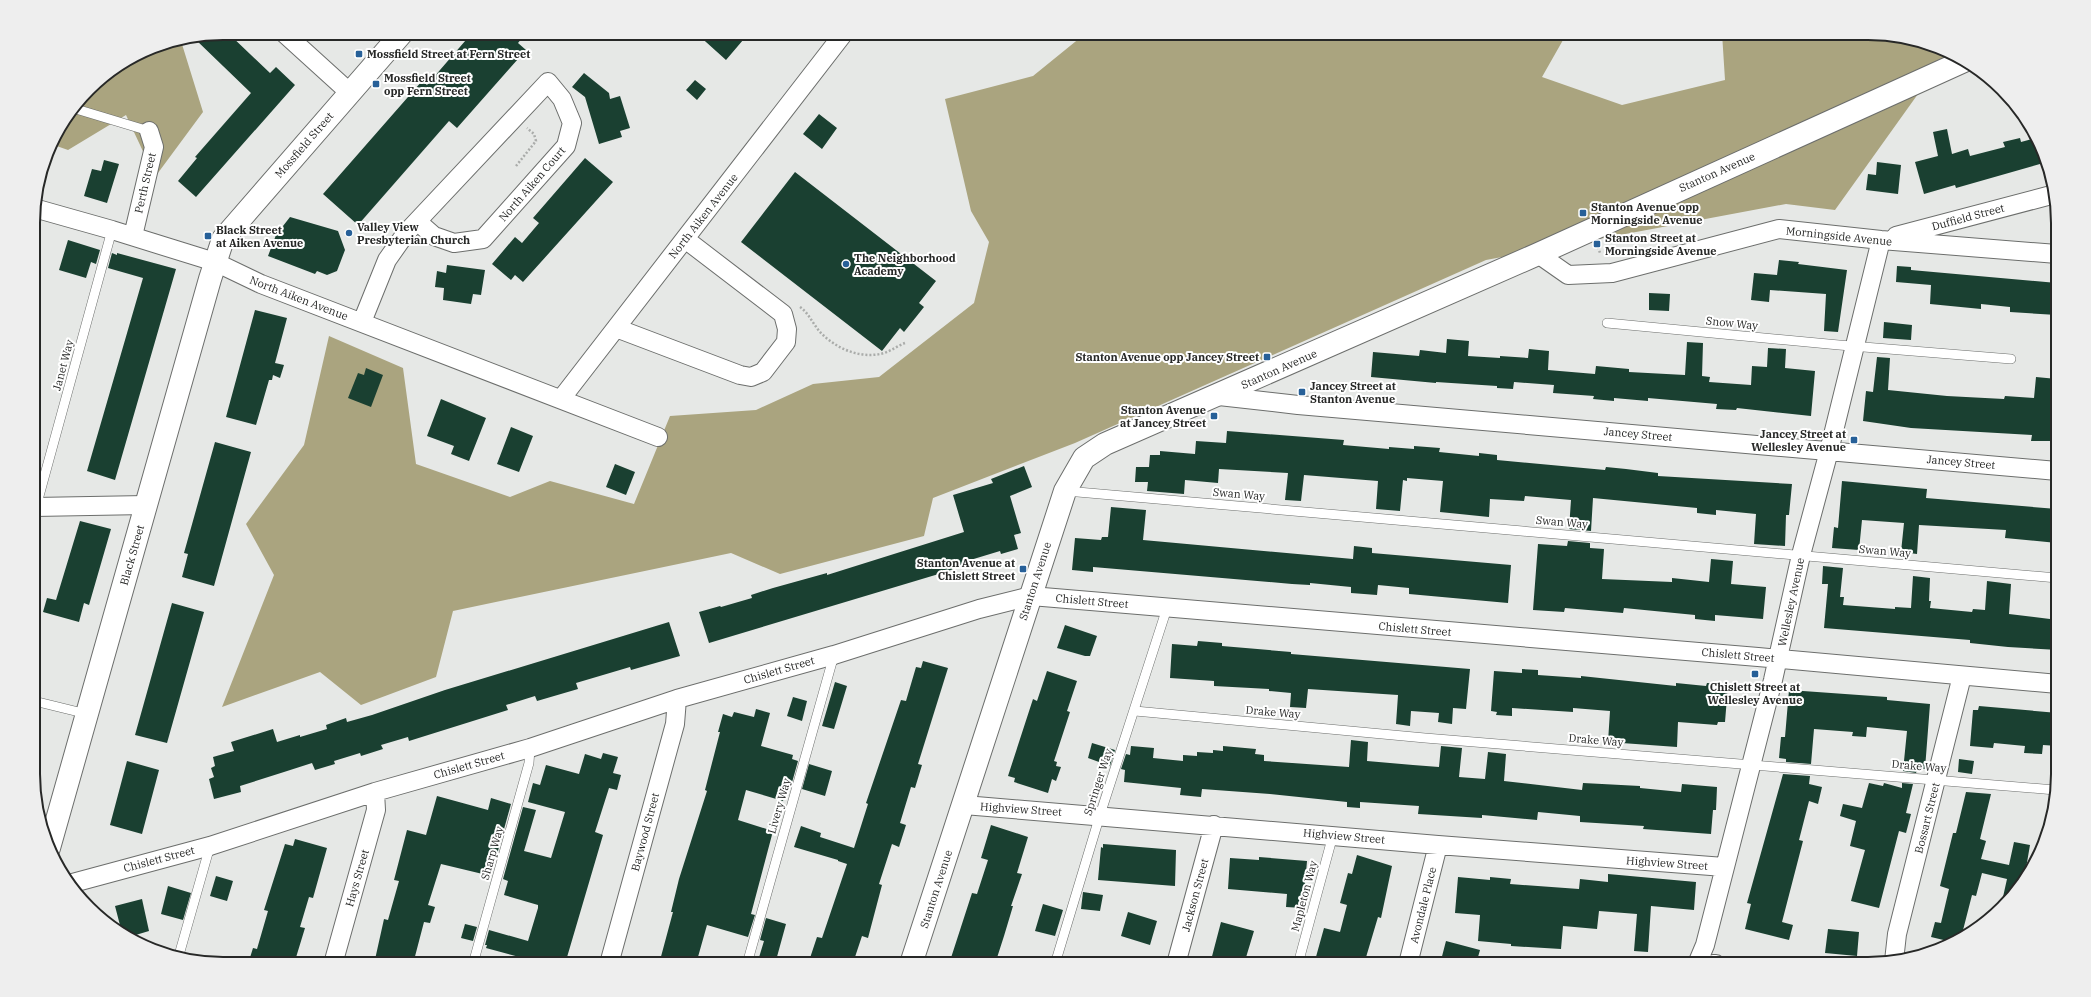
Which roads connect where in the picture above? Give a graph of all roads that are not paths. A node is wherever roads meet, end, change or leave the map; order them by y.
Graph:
1 (292, 40) edge
2 (396, 40) edge
3 (839, 40) edge
4 (1957, 64) edge
5 (349, 92) junction
6 (80, 110) edge
7 (149, 131) joint
8 (2048, 196) edge
9 (40, 210) edge
10 (418, 222) junction
11 (112, 230) junction
12 (133, 236) junction
13 (685, 239) junction
14 (1881, 240) junction
15 (1538, 254) junction
16 (2051, 254) edge
17 (215, 262) junction
18 (362, 322) junction
19 (1607, 323) dead end
20 (616, 328) junction
21 (1855, 346) junction
22 (2011, 358) dead end
23 (1219, 396) junction
24 (561, 399) junction
25 (658, 437) dead end
26 (1829, 451) junction
27 (2051, 470) edge
28 (40, 489) edge
29 (1065, 491) junction
30 (146, 505) junction
31 (40, 507) edge
32 (1801, 555) junction
33 (2051, 577) edge
34 (1031, 596) junction
35 (1168, 608) junction
36 (834, 654) junction
37 (1778, 659) junction
38 (1962, 676) junction
39 (2051, 683) edge
40 (677, 700) junction
41 (40, 702) edge
42 (1135, 711) junction
43 (87, 714) junction
44 (530, 748) junction
45 (1752, 764) junction
46 (1937, 780) junction
47 (2050, 790) edge
48 (375, 792) junction
49 (964, 805) junction
50 (1100, 815) junction
51 (1214, 826) junction
52 (1333, 835) junction
53 (52, 838) edge
54 (1438, 845) junction
55 (210, 846) junction
56 (1724, 867) junction
57 (76, 882) edge
58 (180, 952) edge
59 (1895, 955) edge
60 (335, 957) edge
61 (475, 957) edge
62 (611, 957) edge
63 (749, 957) edge
64 (913, 957) edge
65 (1058, 957) edge
66 (1178, 957) edge
67 (1300, 957) edge
68 (1410, 957) edge
69 (1700, 957) edge

1 - 5 street
2 - 5 street, Mossfield Street
3 - 13 street, North Aiken Avenue
4 - 15 street, Stanton Avenue
5 - 17 street, Mossfield Street
6 - 7 lane
7 - 12 street, Perth Street
8 - 14 street, Duffield Street
9 - 11 street, North Aiken Avenue
10 - 10 street, North Aiken Court
10 - 18 street, North Aiken Court
11 - 12 street, North Aiken Avenue
11 - 28 lane, Janet Way
12 - 17 street, North Aiken Avenue
13 - 20 street, North Aiken Avenue
13 - 20 street
14 - 15 street, Morningside Avenue
14 - 16 street, Morningside Avenue
14 - 21 street, Wellesley Avenue
15 - 23 street, Stanton Avenue
17 - 18 street, North Aiken Avenue
17 - 30 street, Black Street
18 - 24 street, North Aiken Avenue
19 - 21 lane, Snow Way
20 - 24 street, North Aiken Avenue
21 - 22 lane, Snow Way
21 - 26 street, Wellesley Avenue
23 - 26 street, Jancey Street
23 - 29 street, Stanton Avenue
24 - 25 street, North Aiken Avenue
26 - 27 street, Jancey Street
26 - 32 street, Wellesley Avenue
29 - 32 lane, Swan Way
29 - 34 street, Stanton Avenue
30 - 31 street
30 - 43 street, Black Street
32 - 33 lane, Swan Way
32 - 37 street, Wellesley Avenue
34 - 35 street, Chislett Street
34 - 36 street, Chislett Street
34 - 49 street, Stanton Avenue
35 - 37 street, Chislett Street
35 - 42 lane, Springer Way
36 - 40 street, Chislett Street
36 - 63 lane, Livery Way
37 - 38 street, Chislett Street
37 - 45 street, Wellesley Avenue
38 - 39 street, Chislett Street
38 - 46 street, Bossart Street
40 - 44 street, Chislett Street
40 - 62 street, Baywood Street
41 - 43 lane
42 - 45 lane, Drake Way
42 - 50 lane, Springer Way
43 - 53 street, Black Street
44 - 48 street, Chislett Street
44 - 61 lane, Sharp Way
45 - 46 lane, Drake Way
45 - 56 street, Wellesley Avenue
46 - 47 lane, Drake Way
46 - 59 street, Bossart Street
48 - 55 street, Chislett Street
48 - 60 street, Hays Street
49 - 50 street, Highview Street
49 - 64 street, Stanton Avenue
50 - 51 street, Highview Street
50 - 65 lane, Springer Way
51 - 52 street, Highview Street
51 - 66 street, Jackson Street
52 - 54 street, Highview Street
52 - 67 lane, Mapleton Way
54 - 56 street, Highview Street
54 - 68 street, Avondale Place
55 - 57 street, Chislett Street
55 - 58 lane
56 - 69 street, Wellesley Avenue

